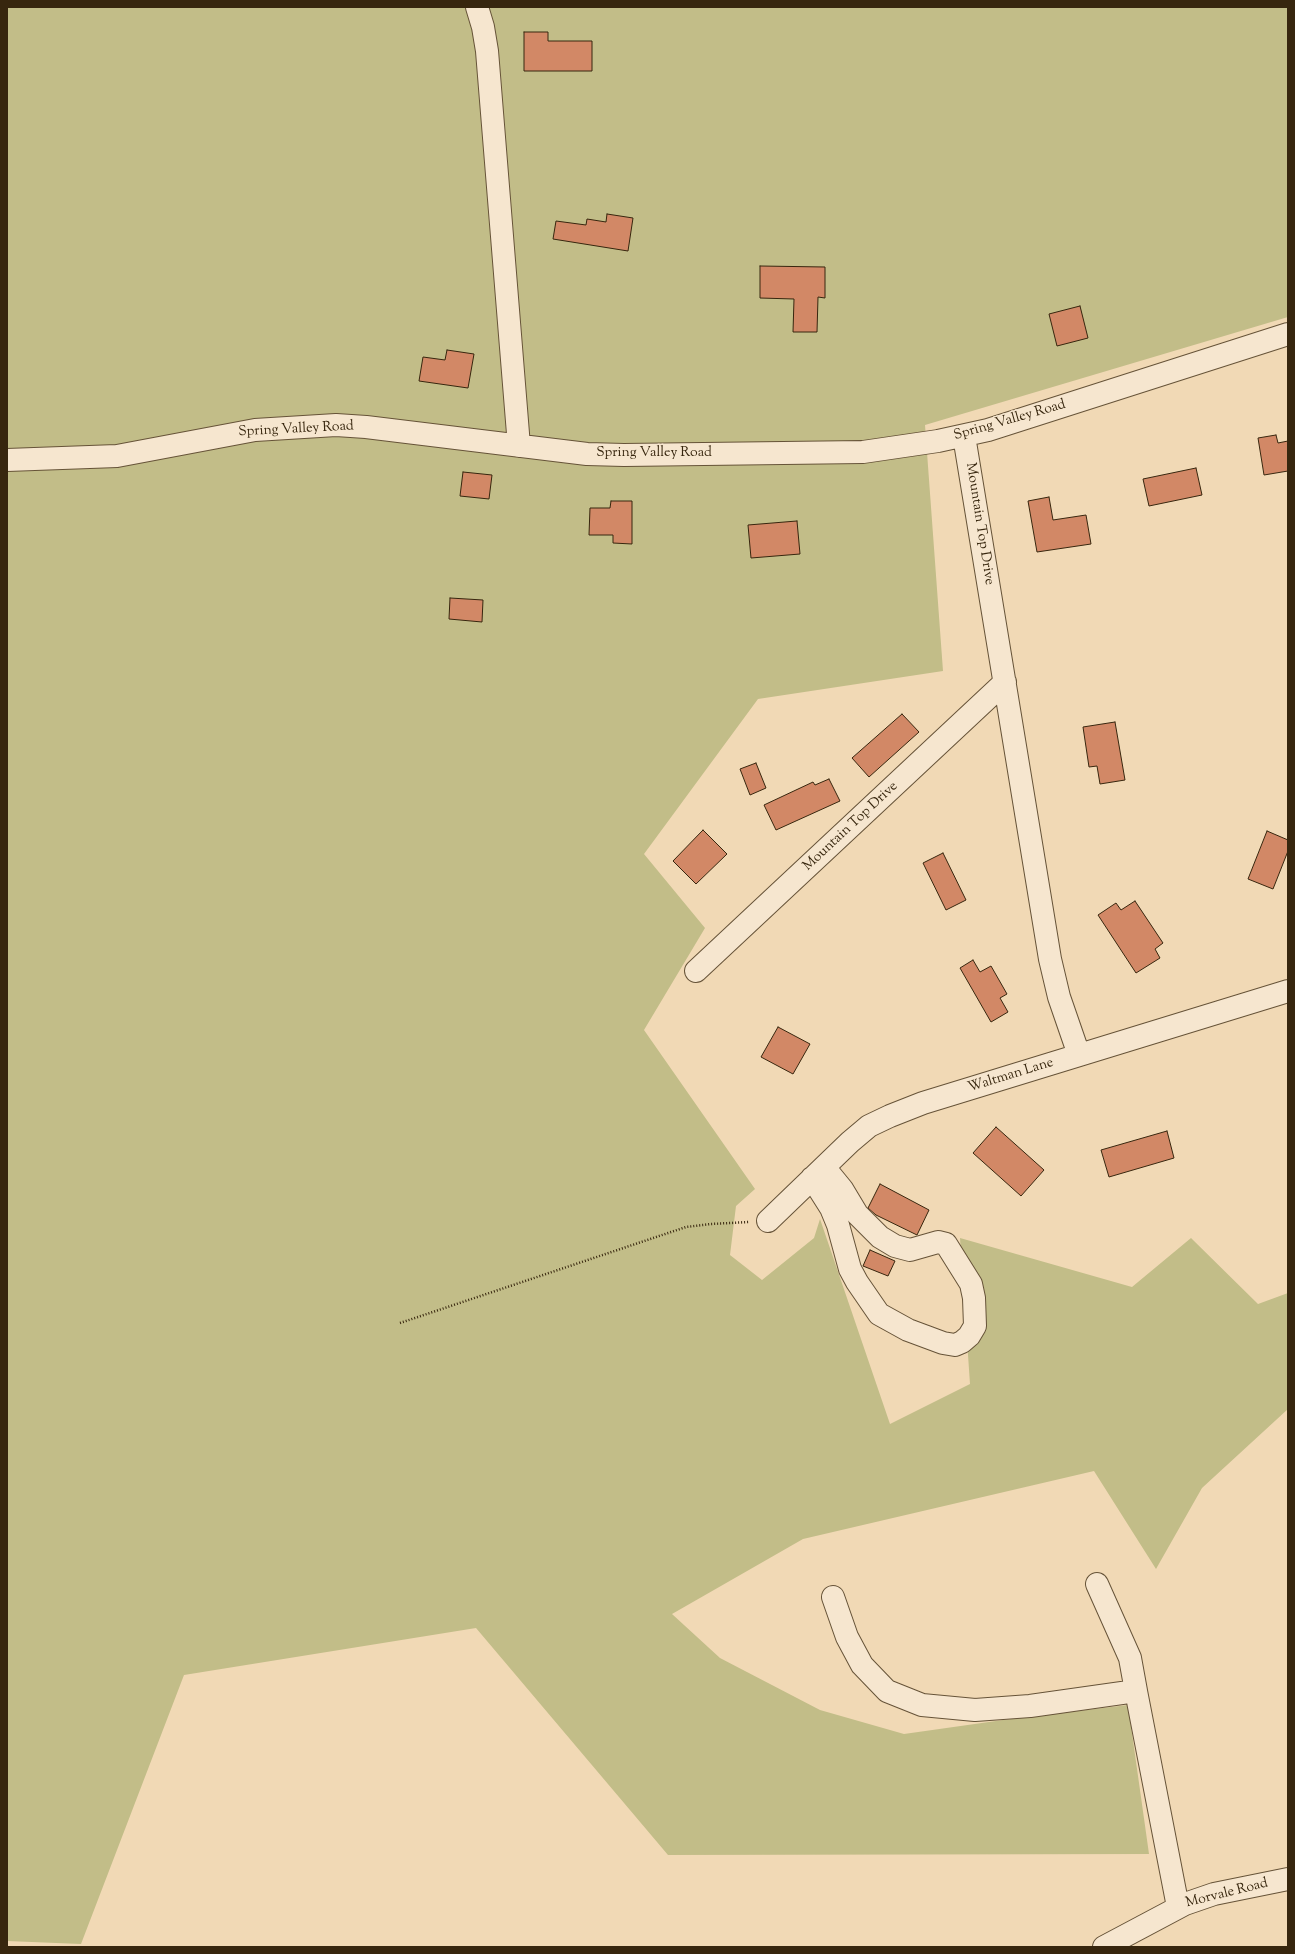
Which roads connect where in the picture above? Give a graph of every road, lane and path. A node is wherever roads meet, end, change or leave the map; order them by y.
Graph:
1 (477, 7) edge
2 (1288, 334) edge
3 (964, 436) junction
4 (519, 446) junction
5 (7, 460) edge
6 (1005, 682) junction
7 (696, 972) dead end
8 (1288, 991) edge
9 (1079, 1055) junction
10 (818, 1172) junction
11 (768, 1221) joint
12 (400, 1324) dead end
13 (1097, 1584) dead end
14 (833, 1597) dead end
15 (1136, 1691) junction
16 (1288, 1879) edge
17 (1178, 1907) junction
18 (1104, 1947) edge

1 - 4 street
2 - 3 street, Spring Valley Road
3 - 4 street, Spring Valley Road
3 - 6 street, Mountain Top Drive
4 - 5 street, Spring Valley Road
6 - 7 street, Mountain Top Drive
6 - 9 street, Mountain Top Drive
8 - 9 street, Waltman Lane
9 - 10 street, Waltman Lane
10 - 10 street
10 - 11 street, Waltman Lane
11 - 12 path
13 - 15 street
14 - 15 street
15 - 17 street
16 - 17 street, Morvale Road
17 - 18 street, Morvale Road

